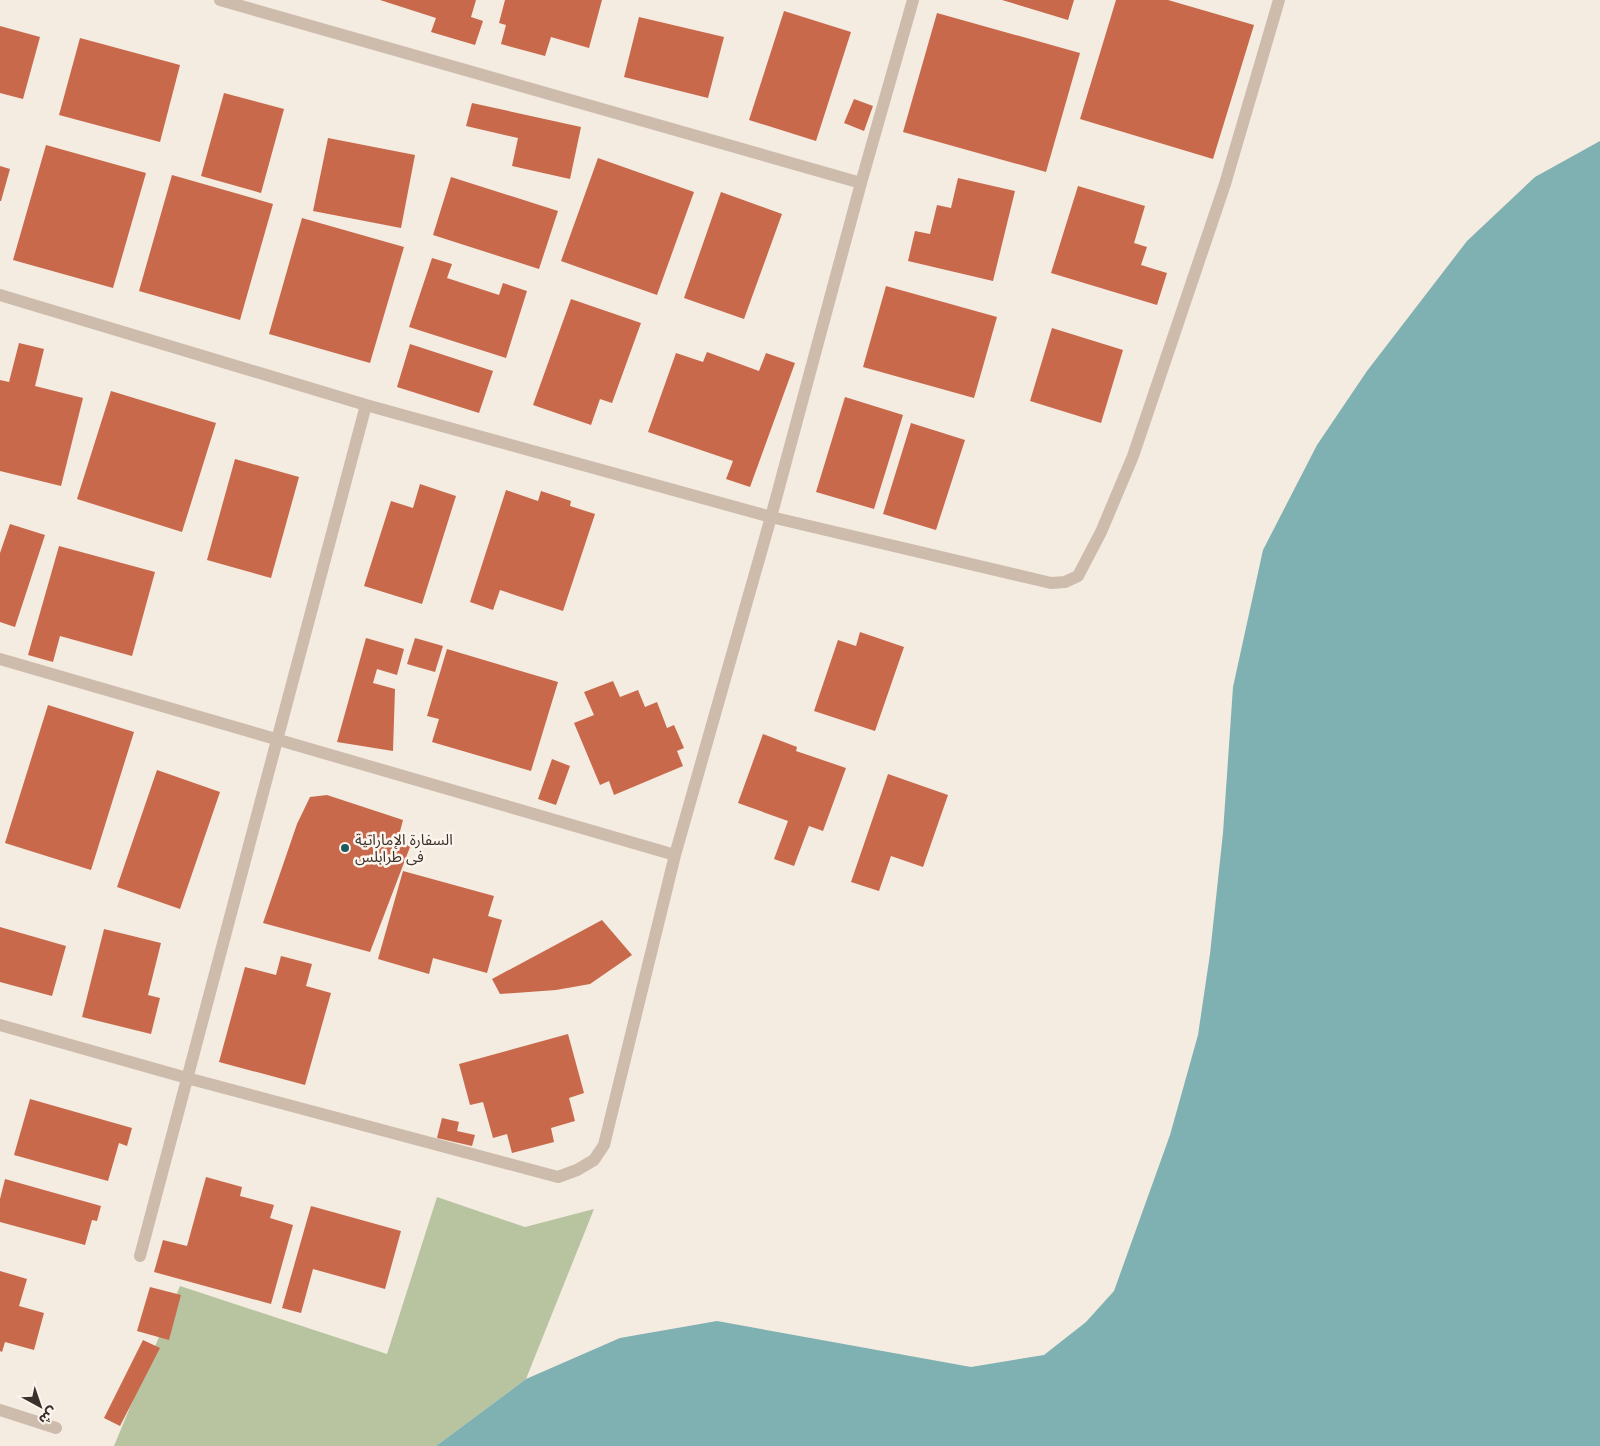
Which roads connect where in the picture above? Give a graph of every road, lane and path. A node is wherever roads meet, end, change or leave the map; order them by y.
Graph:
1 (220, 0) edge
2 (913, 0) edge
3 (1279, 0) edge
4 (861, 183) junction
5 (0, 295) edge
6 (366, 405) junction
7 (771, 516) junction
8 (0, 659) edge
9 (278, 740) junction
10 (675, 855) junction
11 (0, 1025) edge
12 (187, 1078) junction
13 (140, 1256) dead end
14 (0, 1410) edge
15 (56, 1428) dead end

1 - 4 street
2 - 4 street
3 - 7 street
4 - 7 street
5 - 6 street
6 - 7 street
6 - 9 street
7 - 10 street
8 - 9 street
9 - 10 street
9 - 12 street
10 - 12 street
11 - 12 street
12 - 13 street
14 - 15 street

